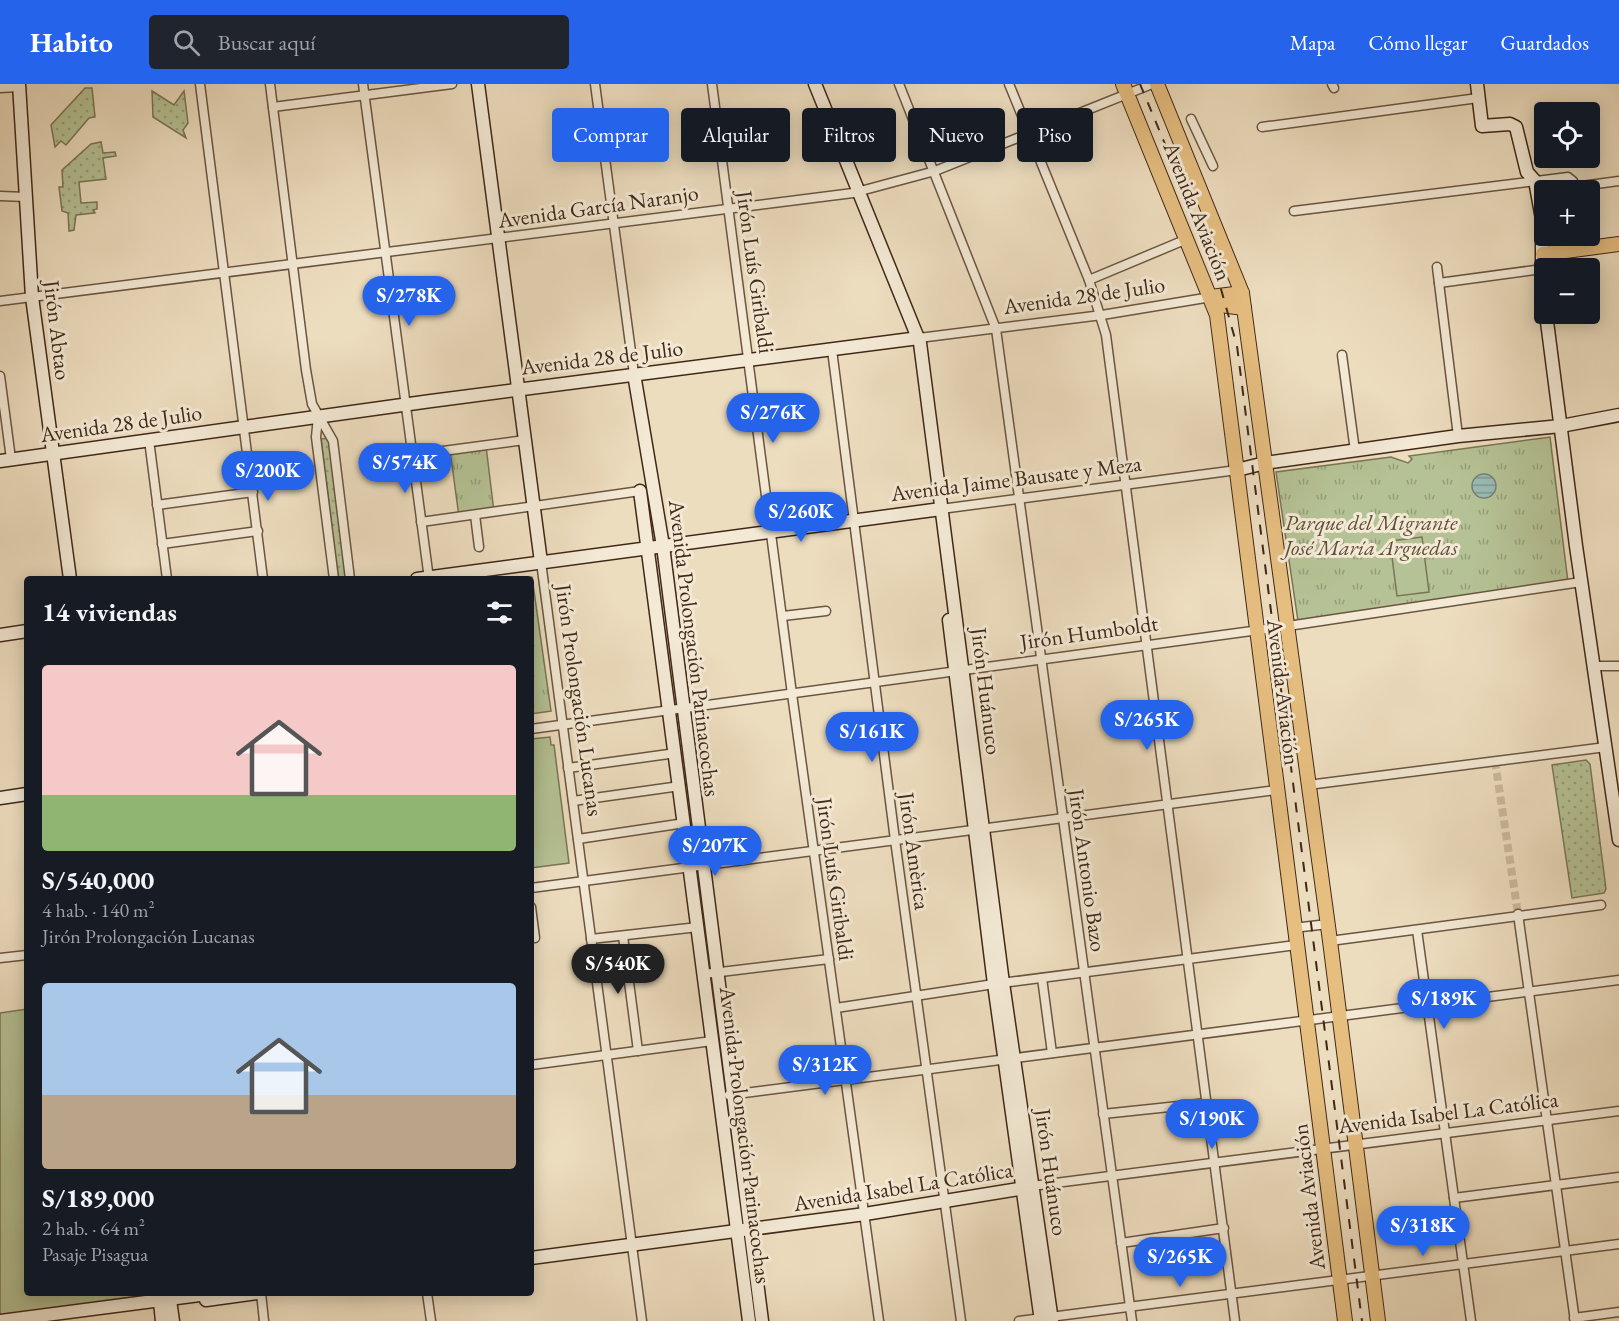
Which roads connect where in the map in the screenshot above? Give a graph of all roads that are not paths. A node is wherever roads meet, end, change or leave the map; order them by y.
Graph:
1 (200, 84) edge
2 (270, 84) edge
3 (363, 84) edge
4 (452, 84) edge
5 (478, 84) edge
6 (595, 84) edge
7 (712, 84) edge
8 (807, 84) edge
9 (815, 84) edge
10 (899, 84) edge
11 (1009, 84) edge
12 (1152, 84) edge
13 (1157, 84) edge
14 (1477, 84) edge
15 (19, 86) edge
16 (0, 88) edge
17 (1125, 89) edge
18 (364, 96) junction
19 (1478, 98) junction
20 (273, 107) junction
21 (1019, 108) edge
22 (1086, 108) edge
23 (1191, 119) dead end
24 (1262, 127) dead end
25 (1017, 140) edge
26 (1041, 162) edge
27 (1213, 166) dead end
28 (934, 171) junction
29 (1534, 180) edge
30 (1543, 180) edge
31 (1573, 180) edge
32 (1534, 181) edge
33 (1619, 181) edge
34 (1600, 184) edge
35 (856, 193) junction
36 (0, 196) edge
37 (26, 197) junction
38 (728, 207) junction
39 (1294, 211) dead end
40 (613, 223) junction
41 (498, 238) junction
42 (1188, 239) junction
43 (1619, 243) edge
44 (1543, 246) edge
45 (385, 252) junction
46 (1543, 254) junction
47 (1543, 258) edge
48 (293, 264) junction
49 (1437, 267) dead end
50 (1534, 270) edge
51 (224, 272) junction
52 (1089, 280) junction
53 (1439, 283) junction
54 (1242, 293) junction
55 (32, 297) junction
56 (1210, 297) junction
57 (0, 301) edge
58 (1245, 308) junction
59 (1102, 315) junction
60 (1547, 324) edge
61 (996, 329) junction
62 (916, 339) junction
63 (832, 350) junction
64 (1342, 354) dead end
65 (750, 360) junction
66 (634, 374) junction
67 (0, 376) edge
68 (518, 390) junction
69 (406, 405) junction
70 (1619, 415) edge
71 (318, 417) junction
72 (1560, 426) junction
73 (245, 428) junction
74 (1458, 436) junction
75 (149, 440) junction
76 (525, 440) junction
77 (1355, 450) junction
78 (54, 453) junction
79 (413, 455) junction
80 (6, 460) edge
81 (1265, 463) junction
82 (1237, 470) junction
83 (1126, 485) junction
84 (640, 491) joint
85 (253, 492) junction
86 (1020, 499) junction
87 (157, 505) junction
88 (534, 506) junction
89 (938, 509) junction
90 (475, 514) junction
91 (856, 520) junction
92 (422, 522) junction
93 (258, 531) junction
94 (771, 532) junction
95 (162, 544) junction
96 (479, 547) dead end
97 (656, 547) junction
98 (541, 562) junction
99 (70, 576) edge
100 (167, 576) edge
101 (263, 576) edge
102 (334, 576) edge
103 (350, 576) edge
104 (425, 576) edge
105 (440, 576) edge
106 (1581, 582) junction
107 (826, 611) dead end
108 (783, 615) junction
109 (1288, 626) junction
110 (1255, 630) junction
111 (24, 631) edge
112 (0, 634) edge
113 (1147, 645) junction
114 (1042, 660) junction
115 (1595, 666) junction
116 (1619, 666) edge
117 (959, 672) junction
118 (875, 683) junction
119 (792, 694) junction
120 (676, 710) junction
121 (562, 725) junction
122 (534, 729) edge
123 (1606, 747) junction
124 (676, 753) junction
125 (568, 768) junction
126 (1308, 785) junction
127 (680, 786) junction
128 (1276, 790) junction
129 (24, 794) edge
130 (0, 798) edge
131 (573, 801) junction
132 (1168, 804) junction
133 (1063, 818) junction
134 (685, 823) junction
135 (1618, 823) edge
136 (979, 829) junction
137 (578, 839) junction
138 (895, 840) junction
139 (1619, 840) edge
140 (814, 851) junction
141 (696, 866) junction
142 (583, 881) junction
143 (534, 888) edge
144 (1601, 904) dead end
145 (1518, 914) junction
146 (1328, 924) junction
147 (698, 927) junction
148 (1293, 928) junction
149 (534, 930) edge
150 (1417, 930) junction
151 (623, 936) junction
152 (535, 938) dead end
153 (591, 939) junction
154 (1330, 941) junction
155 (1296, 945) junction
156 (24, 955) edge
157 (0, 958) edge
158 (829, 959) junction
159 (1188, 959) junction
160 (1084, 972) junction
161 (710, 974) junction
162 (1042, 978) junction
163 (1619, 980) edge
164 (999, 983) junction
165 (1529, 991) junction
166 (916, 995) junction
167 (1427, 1005) junction
168 (836, 1008) junction
169 (1339, 1016) junction
170 (1306, 1020) junction
171 (1198, 1034) junction
172 (712, 1041) junction
173 (1094, 1048) junction
174 (639, 1051) junction
175 (1052, 1053) junction
176 (606, 1055) junction
177 (1010, 1059) junction
178 (534, 1065) edge
179 (927, 1070) junction
180 (846, 1080) junction
181 (726, 1096) junction
182 (1207, 1103) junction
183 (1619, 1111) edge
184 (1103, 1114) junction
185 (1547, 1120) junction
186 (1445, 1133) junction
187 (1354, 1144) junction
188 (1324, 1149) junction
189 (1215, 1163) junction
190 (1112, 1176) junction
191 (1619, 1177) edge
192 (1556, 1185) junction
193 (1026, 1187) junction
194 (1454, 1198) junction
195 (944, 1199) junction
196 (864, 1211) junction
197 (743, 1227) junction
198 (1224, 1228) junction
199 (631, 1242) junction
200 (1121, 1243) junction
201 (1619, 1244) edge
202 (1565, 1251) junction
203 (534, 1252) edge
204 (534, 1258) edge
205 (1463, 1265) junction
206 (1372, 1277) junction
207 (1339, 1282) junction
208 (1232, 1295) junction
209 (188, 1296) edge
210 (210, 1296) edge
211 (260, 1296) edge
212 (427, 1296) edge
213 (160, 1299) edge
214 (1130, 1307) junction
215 (1619, 1312) edge
216 (1046, 1319) edge
217 (0, 1320) edge
218 (1574, 1320) edge
219 (53, 1321) edge
220 (162, 1321) edge
221 (173, 1321) edge
222 (264, 1321) edge
223 (431, 1321) edge
224 (642, 1321) edge
225 (749, 1321) edge
226 (762, 1321) edge
227 (879, 1321) edge
228 (961, 1321) edge
229 (1019, 1321) edge
230 (1132, 1321) edge
231 (1235, 1321) edge
232 (1345, 1321) edge
233 (1378, 1321) edge
234 (1471, 1321) edge

1 - 51 street
2 - 20 street
3 - 18 street
4 - 18 street
5 - 41 street, Jirón Prolongación Lucanas
6 - 40 street
7 - 38 street, Jirón Luís Giribaldi
8 - 35 street, Jirón Huánuco
9 - 35 street, Jirón Huánuco
10 - 28 street, Jirón Antonio Bazo
11 - 21 street
12 - 17 street, Avenida García Naranjo
13 - 54 main road, Avenida Aviación
14 - 19 street
15 - 16 street
15 - 37 street, Jirón Abtao
17 - 22 street, Avenida García Naranjo
17 - 42 main road, Avenida Aviación
18 - 20 street
18 - 45 street
19 - 24 street
19 - 29 street
20 - 48 street
23 - 27 street
25 - 28 street, Avenida García Naranjo
26 - 52 street
28 - 35 street, Avenida García Naranjo
28 - 61 street, Jirón Antonio Bazo
30 - 31 street
32 - 39 street
33 - 34 street
35 - 38 street, Avenida García Naranjo
35 - 62 street, Jirón Huánuco
36 - 37 street
37 - 55 street, Jirón Abtao
38 - 40 street, Avenida García Naranjo
38 - 65 street, Jirón Luís Giribaldi
40 - 41 street, Avenida García Naranjo
40 - 66 street
41 - 45 street, Avenida García Naranjo
41 - 68 street, Jirón Prolongación Lucanas
42 - 52 street
42 - 56 main road, Avenida Aviación
43 - 46 main road
44 - 46 street
45 - 48 street, Avenida García Naranjo
45 - 69 street
46 - 47 street
48 - 51 street, Avenida García Naranjo
48 - 71 street
49 - 53 street
50 - 53 street
51 - 55 street, Avenida García Naranjo
51 - 73 street
52 - 59 street
53 - 74 street
54 - 56 main road, Avenida 28 de Julio
54 - 58 main road, Avenida Aviación
55 - 57 street, Avenida García Naranjo
55 - 78 street, Jirón Abtao
56 - 58 main road, Avenida 28 de Julio
56 - 59 street, Avenida 28 de Julio
56 - 82 main road, Avenida Aviación
58 - 81 main road, Avenida Aviación
59 - 61 street, Avenida 28 de Julio
59 - 83 street
60 - 72 street
61 - 62 street, Avenida 28 de Julio
61 - 86 street, Jirón Antonio Bazo
62 - 63 street, Avenida 28 de Julio
62 - 89 street, Jirón Huánuco
63 - 65 street, Avenida 28 de Julio
63 - 91 street, Jirón Amèrica
64 - 77 street
65 - 66 street, Avenida 28 de Julio
65 - 94 street, Jirón Luís Giribaldi
66 - 68 street, Avenida 28 de Julio
66 - 97 street, Avenida Prolongación Parinacochas
67 - 80 street
68 - 69 street, Avenida 28 de Julio
68 - 76 street, Jirón Prolongación Lucanas
69 - 71 street, Avenida 28 de Julio
69 - 79 street
70 - 72 street, Avenida Jaime Bausate y Meza
71 - 73 street, Avenida 28 de Julio
71 - 102 street
71 - 103 street
72 - 74 street, Avenida Jaime Bausate y Meza
72 - 106 street
73 - 75 street, Avenida 28 de Julio
73 - 85 street
74 - 77 street, Avenida Jaime Bausate y Meza
75 - 78 street, Avenida 28 de Julio
75 - 87 street
76 - 79 street
76 - 88 street, Jirón Prolongación Lucanas
77 - 81 street, Avenida Jaime Bausate y Meza
78 - 80 street, Avenida 28 de Julio
78 - 99 street, Jirón Abtao
79 - 92 street
81 - 82 street, Avenida Jaime Bausate y Meza
81 - 109 main road, Avenida Aviación
82 - 83 street, Avenida Jaime Bausate y Meza
82 - 110 main road, Avenida Aviación
83 - 86 street, Avenida Jaime Bausate y Meza
83 - 113 street
84 - 88 street
84 - 97 street, Avenida Prolongación Parinacochas
85 - 87 street
85 - 93 street
86 - 89 street, Avenida Jaime Bausate y Meza
86 - 114 street, Jirón Antonio Bazo
87 - 95 street
88 - 90 street
88 - 98 street, Jirón Prolongación Lucanas
89 - 91 street, Avenida Jaime Bausate y Meza
89 - 117 street, Jirón Huánuco
90 - 92 street
90 - 96 street
91 - 94 street, Avenida Jaime Bausate y Meza
91 - 118 street, Jirón Amèrica
92 - 104 street
93 - 95 street
93 - 101 street
94 - 97 street, Avenida Jaime Bausate y Meza
94 - 108 street, Jirón Luís Giribaldi
95 - 100 street
97 - 98 street, Avenida Jaime Bausate y Meza
97 - 120 street, Avenida Prolongación Parinacochas
98 - 105 street, Avenida Jaime Bausate y Meza
98 - 121 street, Jirón Prolongación Lucanas
106 - 109 street, Jirón Humboldt
106 - 115 street
107 - 108 street
108 - 119 street, Jirón Luís Giribaldi
109 - 110 street, Jirón Humboldt
109 - 126 main road, Avenida Aviación
110 - 113 street, Jirón Humboldt
110 - 128 main road, Avenida Aviación
111 - 112 street
113 - 114 street, Jirón Humboldt
113 - 132 street
114 - 117 street, Jirón Humboldt
114 - 133 street, Jirón Antonio Bazo
115 - 116 street
115 - 123 street
117 - 118 street, Jirón Humboldt
117 - 136 street, Jirón Huánuco
118 - 119 street, Jirón Humboldt
118 - 138 street, Jirón Amèrica
119 - 120 street, Jirón Humboldt
119 - 140 street, Jirón Luís Giribaldi
120 - 121 street, Jirón Humboldt
120 - 124 street, Avenida Prolongación Parinacochas
120 - 141 street, Avenida Prolongación Parinacochas
121 - 122 street, Jirón Humboldt
121 - 125 street, Jirón Prolongación Lucanas
123 - 126 street
123 - 135 street
124 - 125 street
124 - 127 street, Avenida Prolongación Parinacochas
125 - 131 street, Jirón Prolongación Lucanas
126 - 146 main road, Avenida Aviación
127 - 131 street
127 - 134 street, Avenida Prolongación Parinacochas
128 - 132 street
128 - 148 main road, Avenida Aviación
129 - 130 street
131 - 137 street, Jirón Prolongación Lucanas
132 - 133 street
132 - 159 street
133 - 136 street
133 - 160 street, Jirón Antonio Bazo
134 - 137 street
134 - 141 street, Avenida Prolongación Parinacochas
135 - 139 street
136 - 138 street
136 - 164 street, Jirón Huánuco
137 - 142 street, Jirón Prolongación Lucanas
138 - 140 street
138 - 166 street, Jirón Amèrica
140 - 141 street
140 - 158 street, Jirón Luís Giribaldi
141 - 142 street
141 - 147 street, Avenida Prolongación Parinacochas
141 - 161 street, Avenida Prolongación Parinacochas
142 - 143 street
142 - 153 street, Jirón Prolongación Lucanas
144 - 145 street
145 - 150 street
145 - 165 street
146 - 148 street
146 - 154 main road, Avenida Aviación
147 - 151 street
147 - 161 street, Avenida Prolongación Parinacochas
148 - 155 main road, Avenida Aviación
149 - 152 street
150 - 154 street
150 - 167 street
151 - 153 street
151 - 174 street
153 - 176 street, Jirón Prolongación Lucanas
154 - 169 main road, Avenida Aviación
155 - 159 street
155 - 170 main road, Avenida Aviación
156 - 157 street
158 - 161 street
158 - 168 street, Jirón Luís Giribaldi
159 - 160 street
159 - 171 street
160 - 162 street
160 - 173 street, Jirón Antonio Bazo
161 - 172 street, Avenida Prolongación Parinacochas
161 - 181 street, Avenida Prolongación Parinacochas
162 - 164 street
162 - 175 street
163 - 165 street
164 - 166 street
164 - 177 street, Jirón Huánuco
165 - 167 street
165 - 185 street
166 - 168 street
166 - 179 street, Jirón Amèrica
167 - 169 street
167 - 186 street
168 - 180 street, Jirón Luís Giribaldi
169 - 170 street
169 - 187 main road, Avenida Aviación
170 - 171 street
170 - 188 main road, Avenida Aviación
171 - 173 street
171 - 182 street
172 - 174 street
172 - 181 street, Avenida Prolongación Parinacochas
173 - 175 street
173 - 184 street, Jirón Antonio Bazo
174 - 176 street
175 - 177 street
176 - 178 street
176 - 199 street, Jirón Prolongación Lucanas
177 - 179 street
177 - 193 street, Jirón Huánuco
179 - 180 street
179 - 195 street, Jirón Amèrica
180 - 181 street
180 - 196 street, Jirón Luís Giribaldi
181 - 197 street, Avenida Prolongación Parinacochas
182 - 184 street
182 - 189 street
183 - 185 street, Avenida Isabel La Católica
184 - 190 street, Jirón Antonio Bazo
185 - 186 street, Avenida Isabel La Católica
185 - 192 street
186 - 187 street, Avenida Isabel La Católica
186 - 194 street
187 - 188 street, Avenida Isabel La Católica
187 - 206 main road, Avenida Aviación
188 - 189 street, Avenida Isabel La Católica
188 - 207 main road, Avenida Aviación
189 - 190 street, Avenida Isabel La Católica
189 - 198 street
190 - 193 street, Avenida Isabel La Católica
190 - 200 street, Jirón Antonio Bazo
191 - 192 street
192 - 194 street
192 - 202 street
193 - 195 street, Avenida Isabel La Católica
193 - 216 street, Jirón Huánuco
194 - 205 street
195 - 196 street, Avenida Isabel La Católica
195 - 228 street, Jirón Amèrica
196 - 197 street, Avenida Isabel La Católica
196 - 227 street, Jirón Luís Giribaldi
197 - 199 street, Avenida Isabel La Católica
197 - 225 street, Avenida Prolongación Parinacochas
197 - 226 street, Avenida Prolongación Parinacochas
198 - 200 street
198 - 208 street
199 - 203 street, Avenida Isabel La Católica
199 - 204 street, Avenida Isabel La Católica
199 - 224 street, Jirón Prolongación Lucanas
200 - 214 street, Jirón Antonio Bazo
201 - 202 street
202 - 205 street
202 - 218 street
205 - 206 street
205 - 234 street
206 - 207 street
206 - 233 main road, Avenida Aviación
207 - 208 street
207 - 232 main road, Avenida Aviación
208 - 214 street
208 - 231 street
209 - 213 street
210 - 213 street
211 - 222 street
212 - 223 street
213 - 217 street
213 - 219 street
213 - 220 street
213 - 221 street
214 - 216 street
214 - 230 street, Jirón Antonio Bazo
215 - 218 street
216 - 229 street

